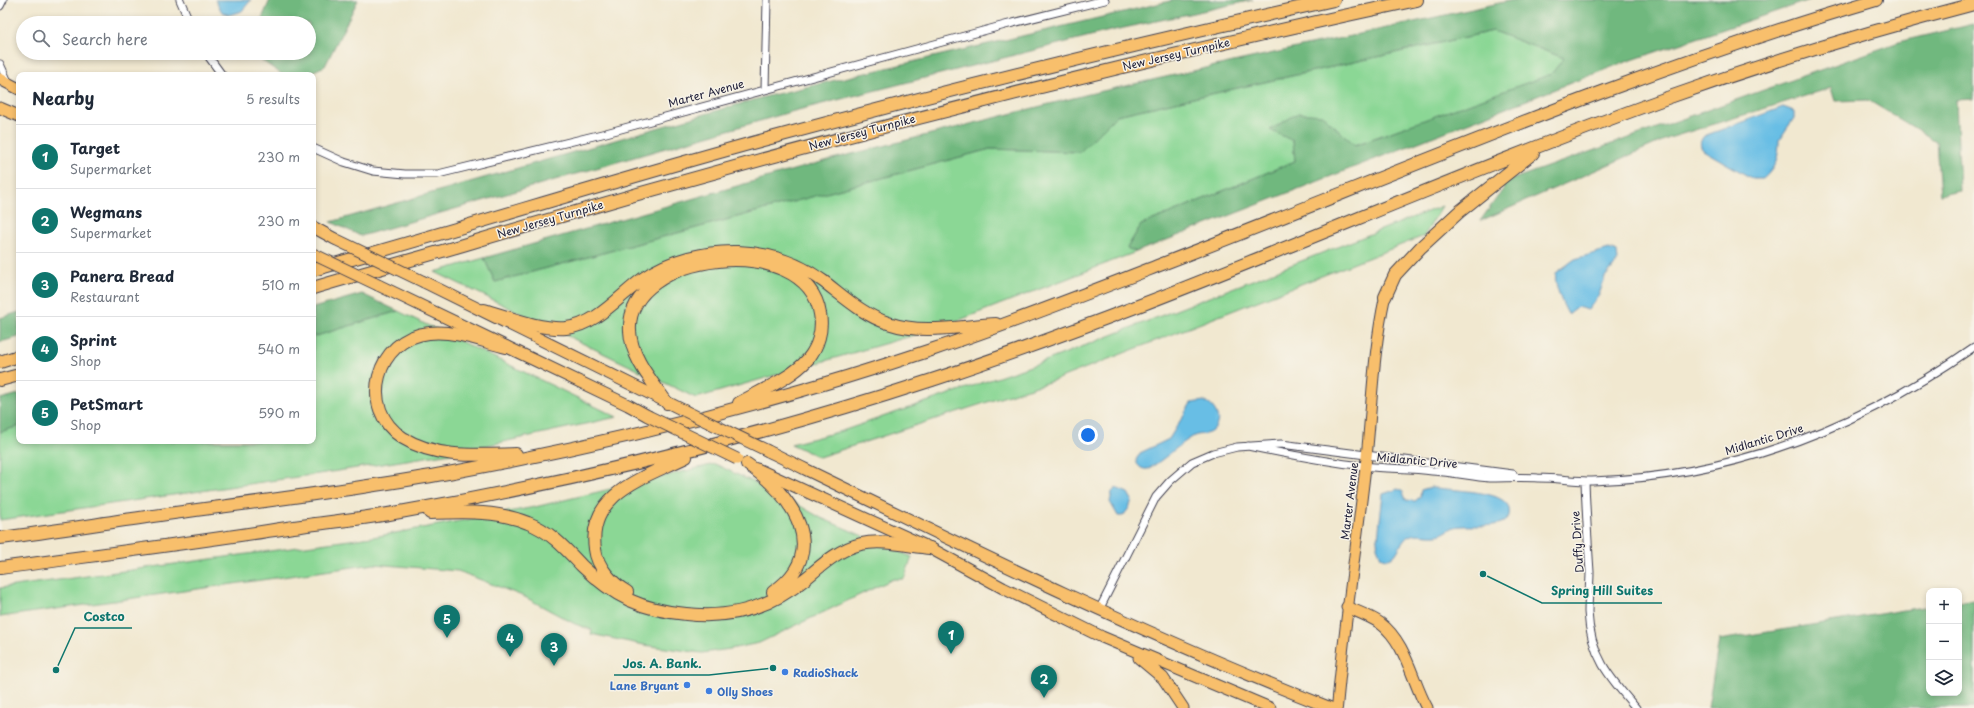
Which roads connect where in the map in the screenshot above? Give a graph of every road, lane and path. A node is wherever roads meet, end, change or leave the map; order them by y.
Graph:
1 (3, 0) edge
2 (180, 0) edge
3 (767, 0) edge
4 (1105, 0) edge
5 (1334, 0) edge
6 (1417, 0) edge
7 (1876, 0) edge
8 (1974, 4) edge
9 (0, 6) edge
10 (187, 16) edge
11 (211, 60) edge
12 (0, 64) edge
13 (220, 72) edge
14 (9, 84) edge
15 (765, 89) junction
16 (0, 108) edge
17 (16, 115) edge
18 (1543, 146) junction
19 (316, 149) edge
20 (316, 228) edge
21 (316, 255) edge
22 (316, 269) edge
23 (316, 287) edge
24 (1385, 297) joint
25 (484, 310) junction
26 (1011, 322) junction
27 (506, 346) junction
28 (1974, 347) edge
29 (16, 357) edge
30 (0, 362) edge
31 (16, 376) edge
32 (0, 380) edge
33 (667, 403) junction
34 (722, 412) junction
35 (1248, 446) junction
36 (708, 447) junction
37 (553, 452) junction
38 (1367, 454) junction
39 (742, 462) junction
40 (1366, 467) junction
41 (1538, 478) junction
42 (1585, 481) junction
43 (392, 514) junction
44 (0, 538) edge
45 (930, 548) junction
46 (0, 568) edge
47 (1347, 607) junction
48 (1099, 610) junction
49 (1124, 647) junction
50 (1183, 708) edge
51 (1270, 708) edge
52 (1331, 708) edge
53 (1337, 708) edge
54 (1427, 708) edge
55 (1636, 708) edge

1 - 9 street
2 - 10 street
3 - 15 street
4 - 15 street, Marter Avenue
5 - 22 highway, New Jersey Turnpike
6 - 23 highway, New Jersey Turnpike
7 - 26 highway
8 - 18 highway
11 - 13 street
12 - 14 street
15 - 19 street, Marter Avenue
16 - 17 highway
18 - 24 highway
18 - 36 highway
20 - 25 highway, bridge
21 - 27 highway, bridge
24 - 38 main road, Marter Avenue
25 - 26 highway
25 - 33 highway
26 - 34 highway
27 - 37 highway
27 - 39 highway, bridge
28 - 42 street, Midlantic Drive
29 - 30 highway
31 - 32 highway
33 - 34 highway
33 - 48 highway, bridge
34 - 37 highway
35 - 38 street, Midlantic Drive
35 - 40 street, Midlantic Drive
35 - 48 street, Midlantic Drive
36 - 39 highway
36 - 43 highway
37 - 44 highway
38 - 40 main road, Marter Avenue
38 - 41 street, Midlantic Drive
39 - 45 highway
40 - 41 street, Midlantic Drive
40 - 47 main road, Marter Avenue
41 - 42 street, Midlantic Drive
42 - 55 street, Duffy Drive
43 - 45 highway
43 - 46 highway
45 - 49 highway
47 - 53 main road, Marter Avenue
47 - 54 highway
48 - 52 highway
49 - 50 highway
49 - 51 highway

